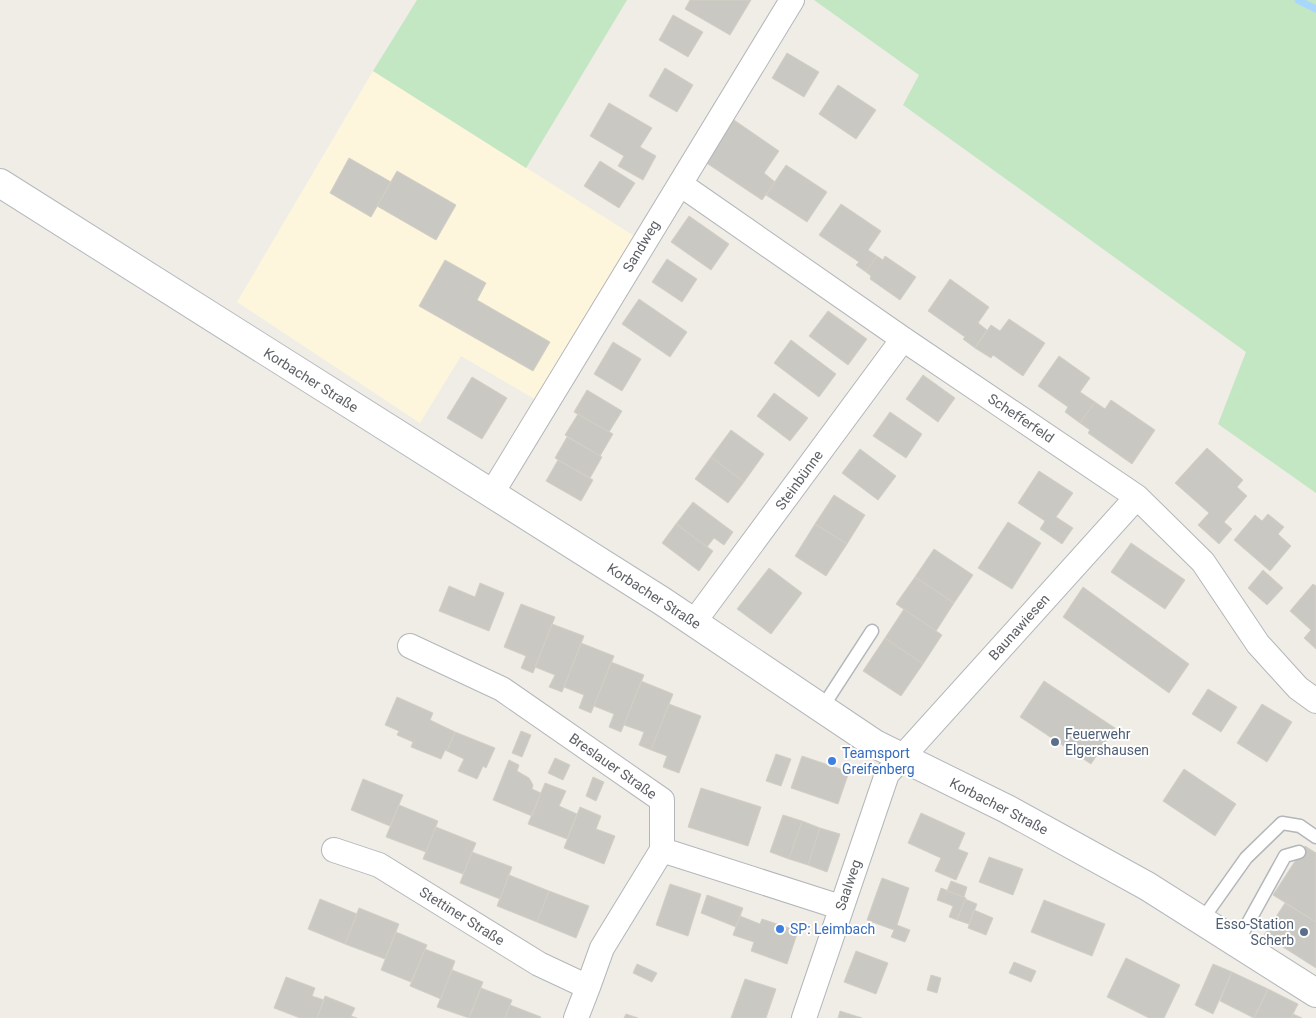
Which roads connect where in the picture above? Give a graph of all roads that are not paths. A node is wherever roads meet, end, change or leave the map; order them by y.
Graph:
1 (792, 0) edge
2 (0, 183) edge
3 (680, 184) junction
4 (903, 339) junction
5 (492, 493) junction
6 (1137, 497) junction
7 (694, 622) junction
8 (872, 631) dead end
9 (410, 646) dead end
10 (1316, 701) edge
11 (822, 708) junction
12 (902, 758) junction
13 (1316, 836) edge
14 (334, 850) dead end
15 (662, 850) junction
16 (1298, 852) dead end
17 (840, 906) junction
18 (1202, 920) junction
19 (1237, 943) junction
20 (588, 987) junction
21 (1316, 993) edge
22 (576, 1018) edge
23 (804, 1018) edge

1 - 3 street, Sandweg
2 - 5 street, Korbacher Straße
3 - 4 street, Schefferfeld
3 - 5 street, Sandweg
4 - 6 street, Schefferfeld
4 - 7 street, Steinbünne
5 - 7 street, Korbacher Straße
6 - 10 street, Schefferfeld
6 - 12 street, Baunawiesen
7 - 11 street, Korbacher Straße
8 - 11 lane
9 - 15 street, Breslauer Straße
11 - 12 street, Korbacher Straße
12 - 17 street, Saalweg
12 - 18 street, Korbacher Straße
13 - 18 lane
14 - 20 street, Stettiner Straße
15 - 17 street
15 - 20 street
16 - 19 lane
17 - 23 street, Saalweg
18 - 19 street, Korbacher Straße
19 - 21 street, Korbacher Straße
20 - 22 street

